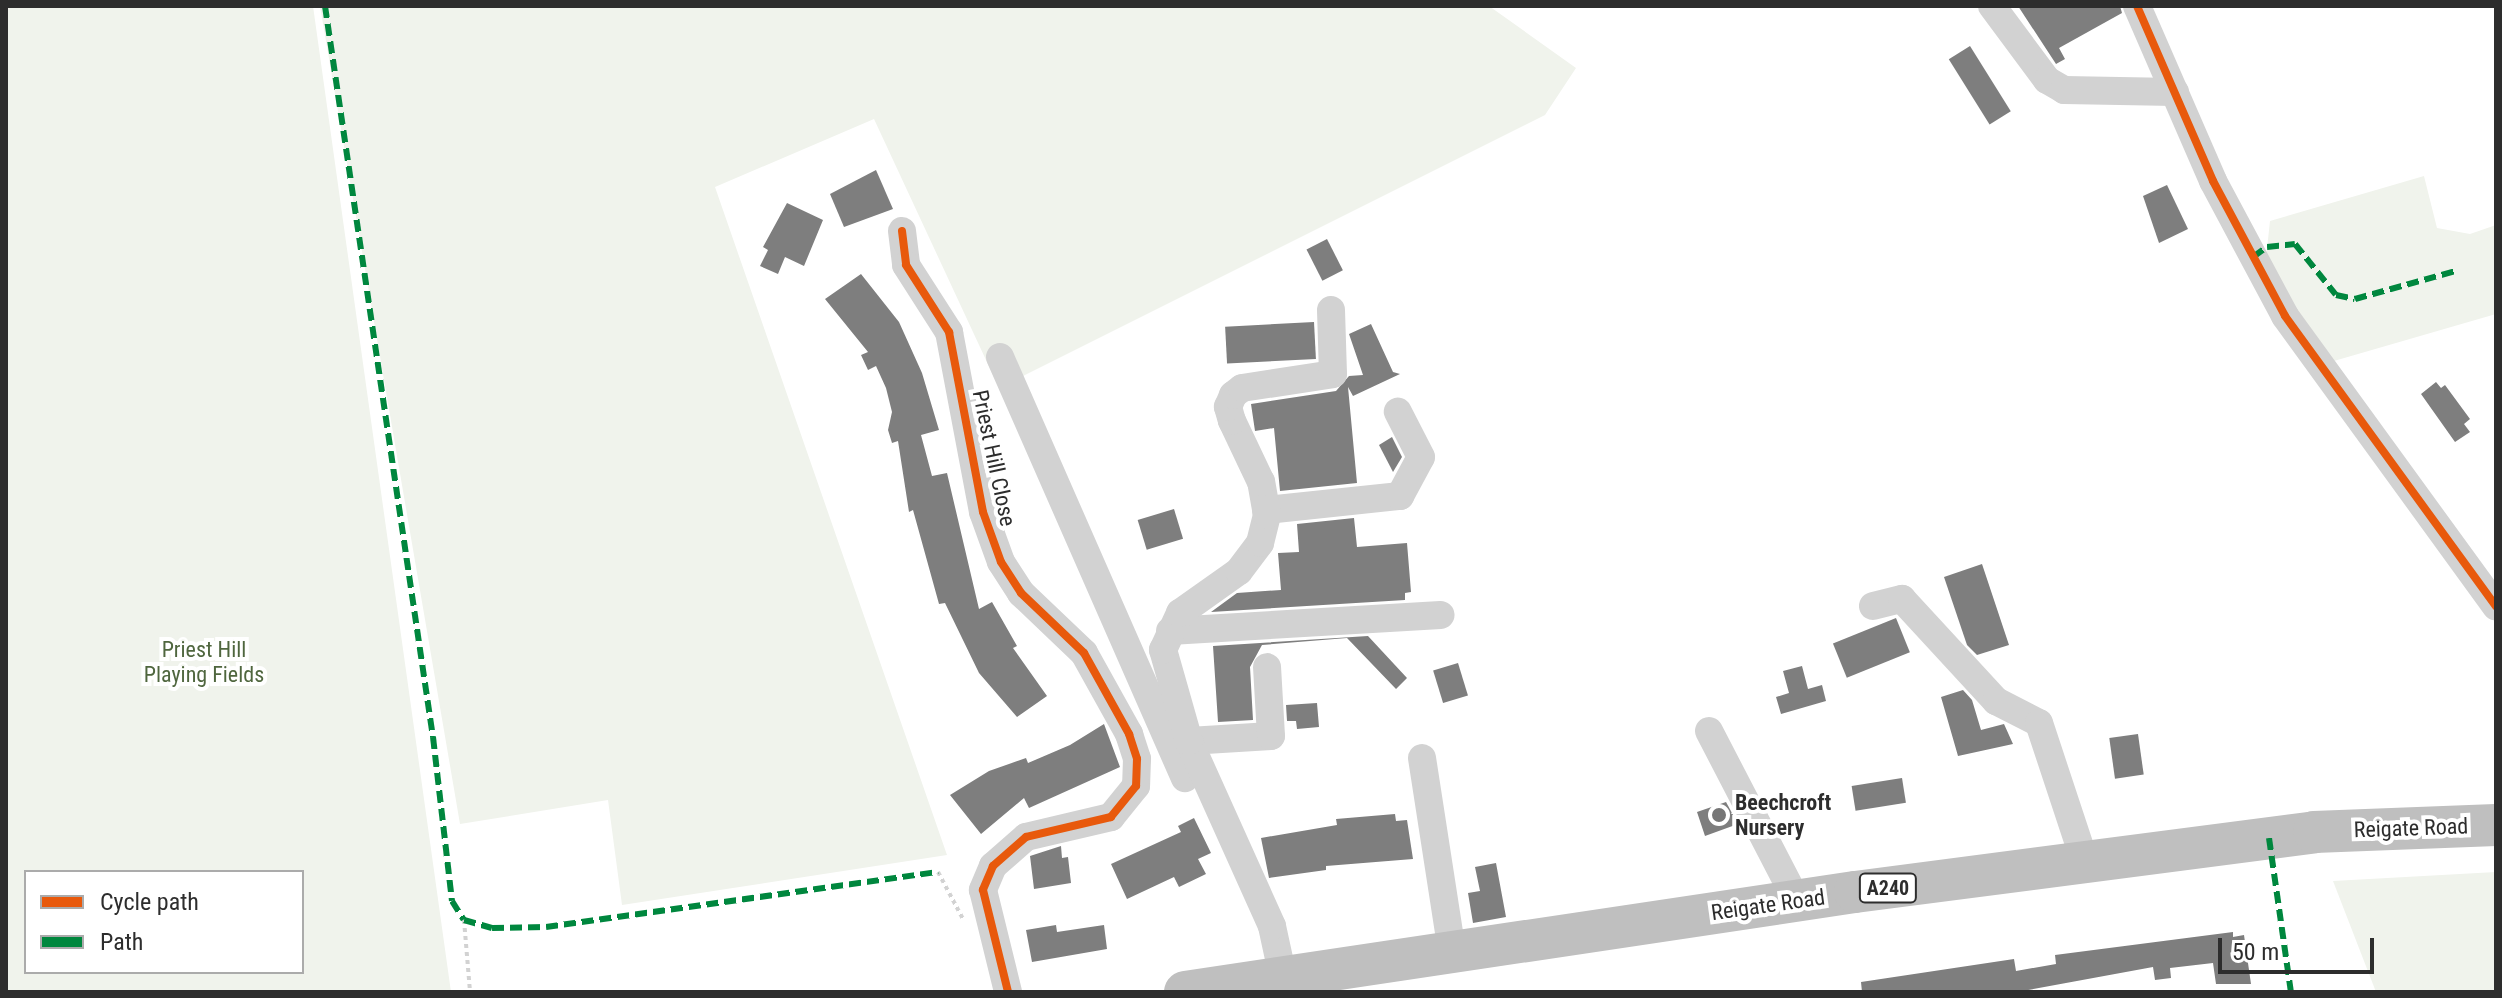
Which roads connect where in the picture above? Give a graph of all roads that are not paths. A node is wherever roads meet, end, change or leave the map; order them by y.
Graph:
1 (1992, 6) edge
2 (2137, 6) edge
3 (2175, 92) junction
4 (902, 231) dead end
5 (1331, 310) dead end
6 (1000, 357) dead end
7 (1398, 412) dead end
8 (1266, 510) junction
9 (1873, 606) dead end
10 (2496, 606) edge
11 (1441, 615) dead end
12 (1170, 631) junction
13 (1267, 667) dead end
14 (1709, 731) dead end
15 (1189, 741) junction
16 (1422, 758) dead end
17 (2496, 825) edge
18 (2085, 862) junction
19 (1797, 901) junction
20 (1452, 952) junction
21 (1279, 967) junction
22 (1008, 992) edge
23 (1185, 992) edge

1 - 3 street
2 - 3 street
3 - 10 street
4 - 22 street, Priest Hill Close
5 - 8 street
6 - 21 street
7 - 8 street
8 - 12 street
9 - 18 street
11 - 12 street
12 - 15 street
13 - 15 street
14 - 19 street
15 - 21 street
16 - 20 street
17 - 18 highway, Reigate Road / A240
18 - 19 highway, Reigate Road / A240
19 - 20 highway, Reigate Road / A240
20 - 21 highway, Reigate Road / A240
21 - 23 highway, Reigate Road / A240

